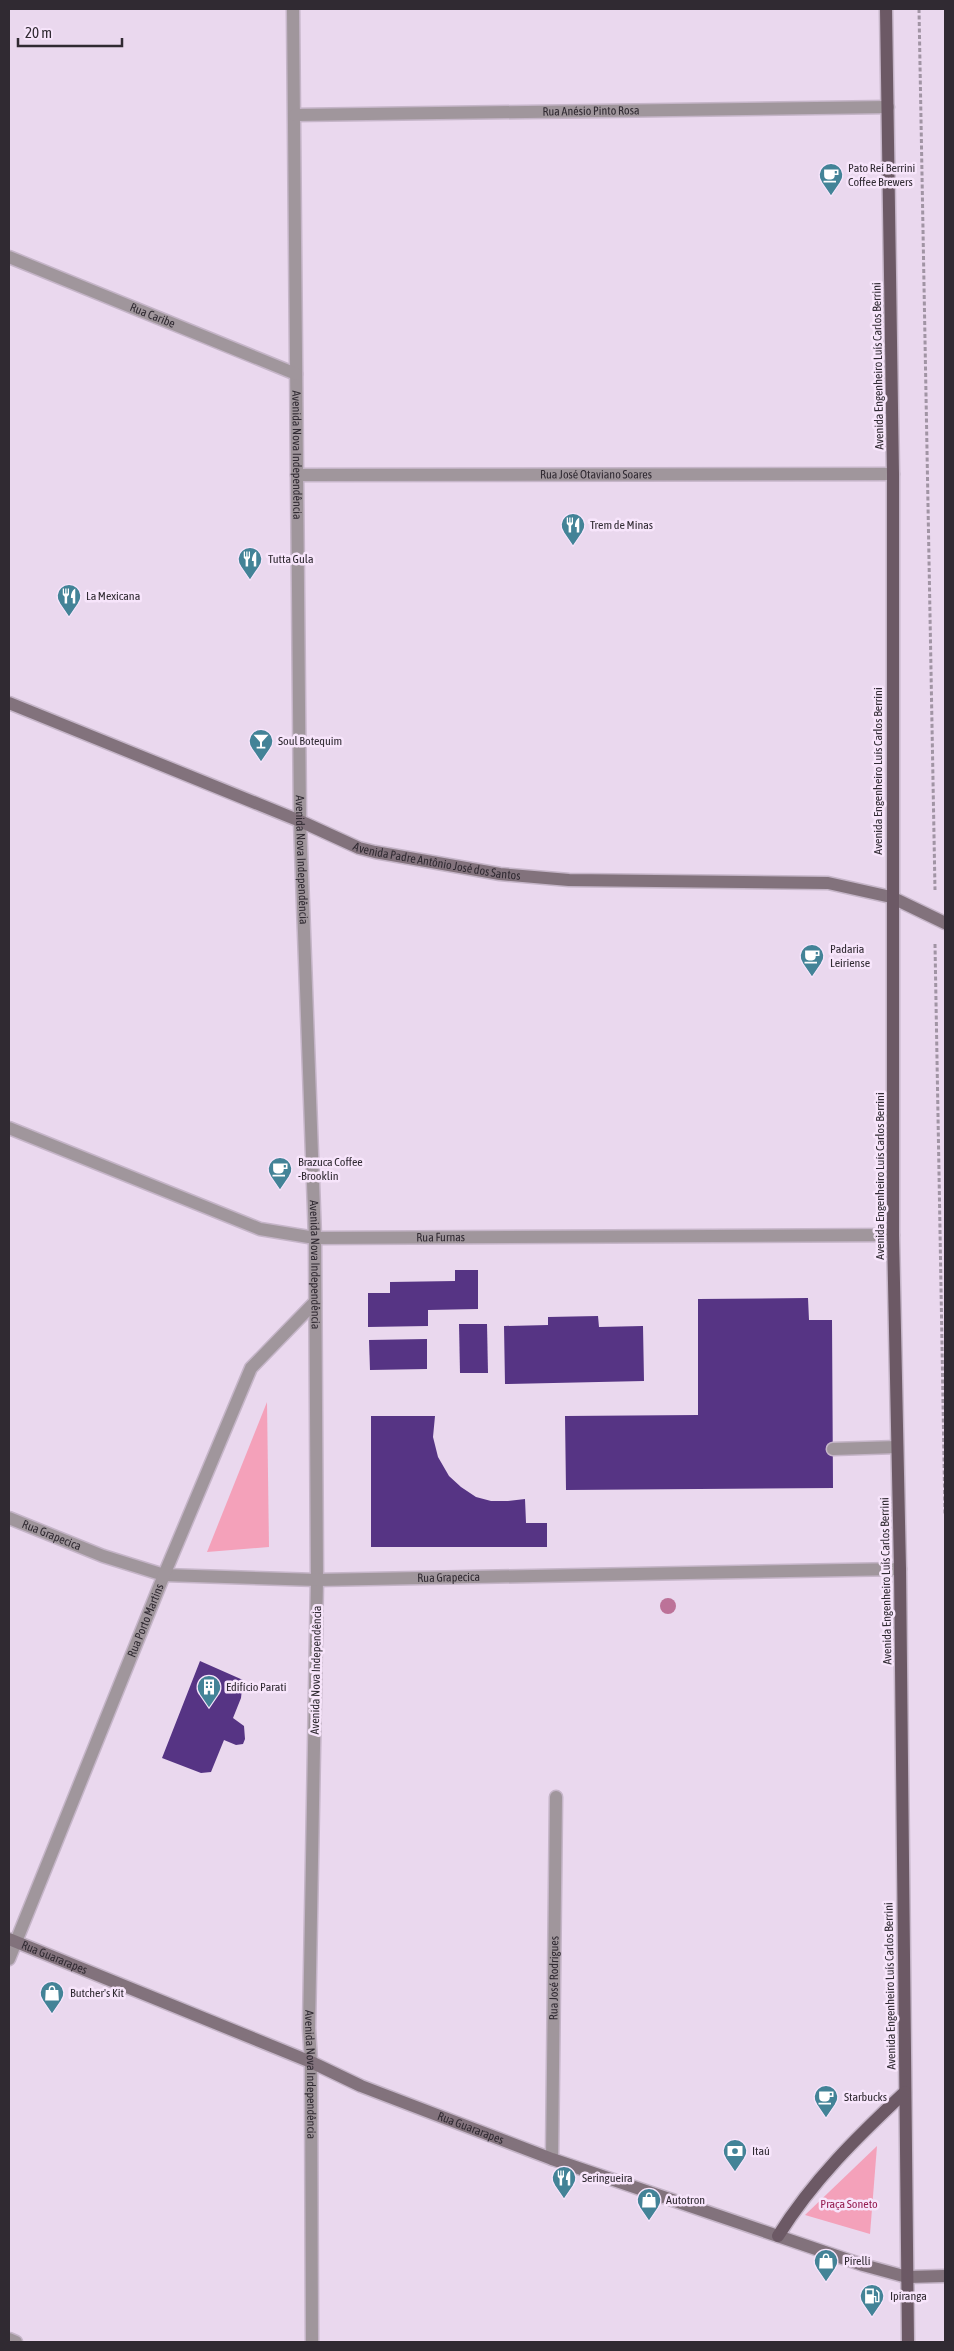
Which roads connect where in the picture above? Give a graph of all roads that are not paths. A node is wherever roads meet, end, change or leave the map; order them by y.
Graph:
1 (293, 9) edge
2 (886, 9) edge
3 (888, 106) junction
4 (295, 115) junction
5 (9, 257) edge
6 (296, 374) junction
7 (893, 474) junction
8 (298, 476) junction
9 (9, 704) edge
10 (300, 821) junction
11 (891, 897) junction
12 (940, 920) edge
13 (9, 1128) edge
14 (893, 1235) junction
15 (315, 1238) junction
16 (315, 1302) junction
17 (897, 1448) junction
18 (833, 1449) dead end
19 (9, 1518) edge
20 (900, 1569) junction
21 (164, 1576) junction
22 (317, 1580) junction
23 (556, 1797) dead end
24 (12, 1941) edge
25 (9, 1959) edge
26 (311, 2062) junction
27 (905, 2092) junction
28 (552, 2160) junction
29 (778, 2236) junction
30 (945, 2276) edge
31 (907, 2277) junction
32 (9, 2340) edge
33 (16, 2342) edge
34 (312, 2342) edge
35 (908, 2342) edge

1 - 4 street, Avenida Nova Independência
2 - 3 main road, Avenida Engenheiro Luís Carlos Berrini
3 - 4 street, Rua Anésio Pinto Rosa
3 - 7 main road, Avenida Engenheiro Luís Carlos Berrini
4 - 6 street, Avenida Nova Independência
5 - 6 street, Rua Caribe
6 - 8 street, Avenida Nova Independência
7 - 8 street, Rua José Otaviano Soares
7 - 11 main road, Avenida Engenheiro Luís Carlos Berrini
8 - 10 street, Avenida Nova Independência
9 - 10 street, Avenida Padre Antônio José dos Santos
10 - 11 street, Avenida Padre Antônio José dos Santos
10 - 15 street, Avenida Nova Independência
11 - 12 street, Avenida Padre Antônio José dos Santos
11 - 14 main road, Avenida Engenheiro Luís Carlos Berrini
13 - 15 street, Rua Furnas
14 - 15 street, Rua Furnas
14 - 17 main road, Avenida Engenheiro Luís Carlos Berrini
15 - 16 street, Avenida Nova Independência
16 - 21 street, Rua Porto Martins
16 - 22 street, Avenida Nova Independência
17 - 18 street
17 - 20 main road, Avenida Engenheiro Luís Carlos Berrini
19 - 21 street, Rua Grapecica
20 - 22 street, Rua Grapecica
20 - 27 main road, Avenida Engenheiro Luís Carlos Berrini
21 - 22 street, Rua Grapecica
21 - 24 street, Rua Porto Martins
22 - 26 street, Avenida Nova Independência
23 - 28 street, Rua José Rodrigues
24 - 25 street, Rua Porto Martins
24 - 26 street, Rua Guararapes
26 - 28 street, Rua Guararapes
26 - 34 street, Avenida Nova Independência
27 - 29 main road
27 - 31 main road, Avenida Engenheiro Luís Carlos Berrini
28 - 29 street, Rua Guararapes
29 - 31 street, Rua Guararapes
30 - 31 street, Rua Guararapes
31 - 35 main road, Avenida Engenheiro Luís Carlos Berrini
32 - 33 street

